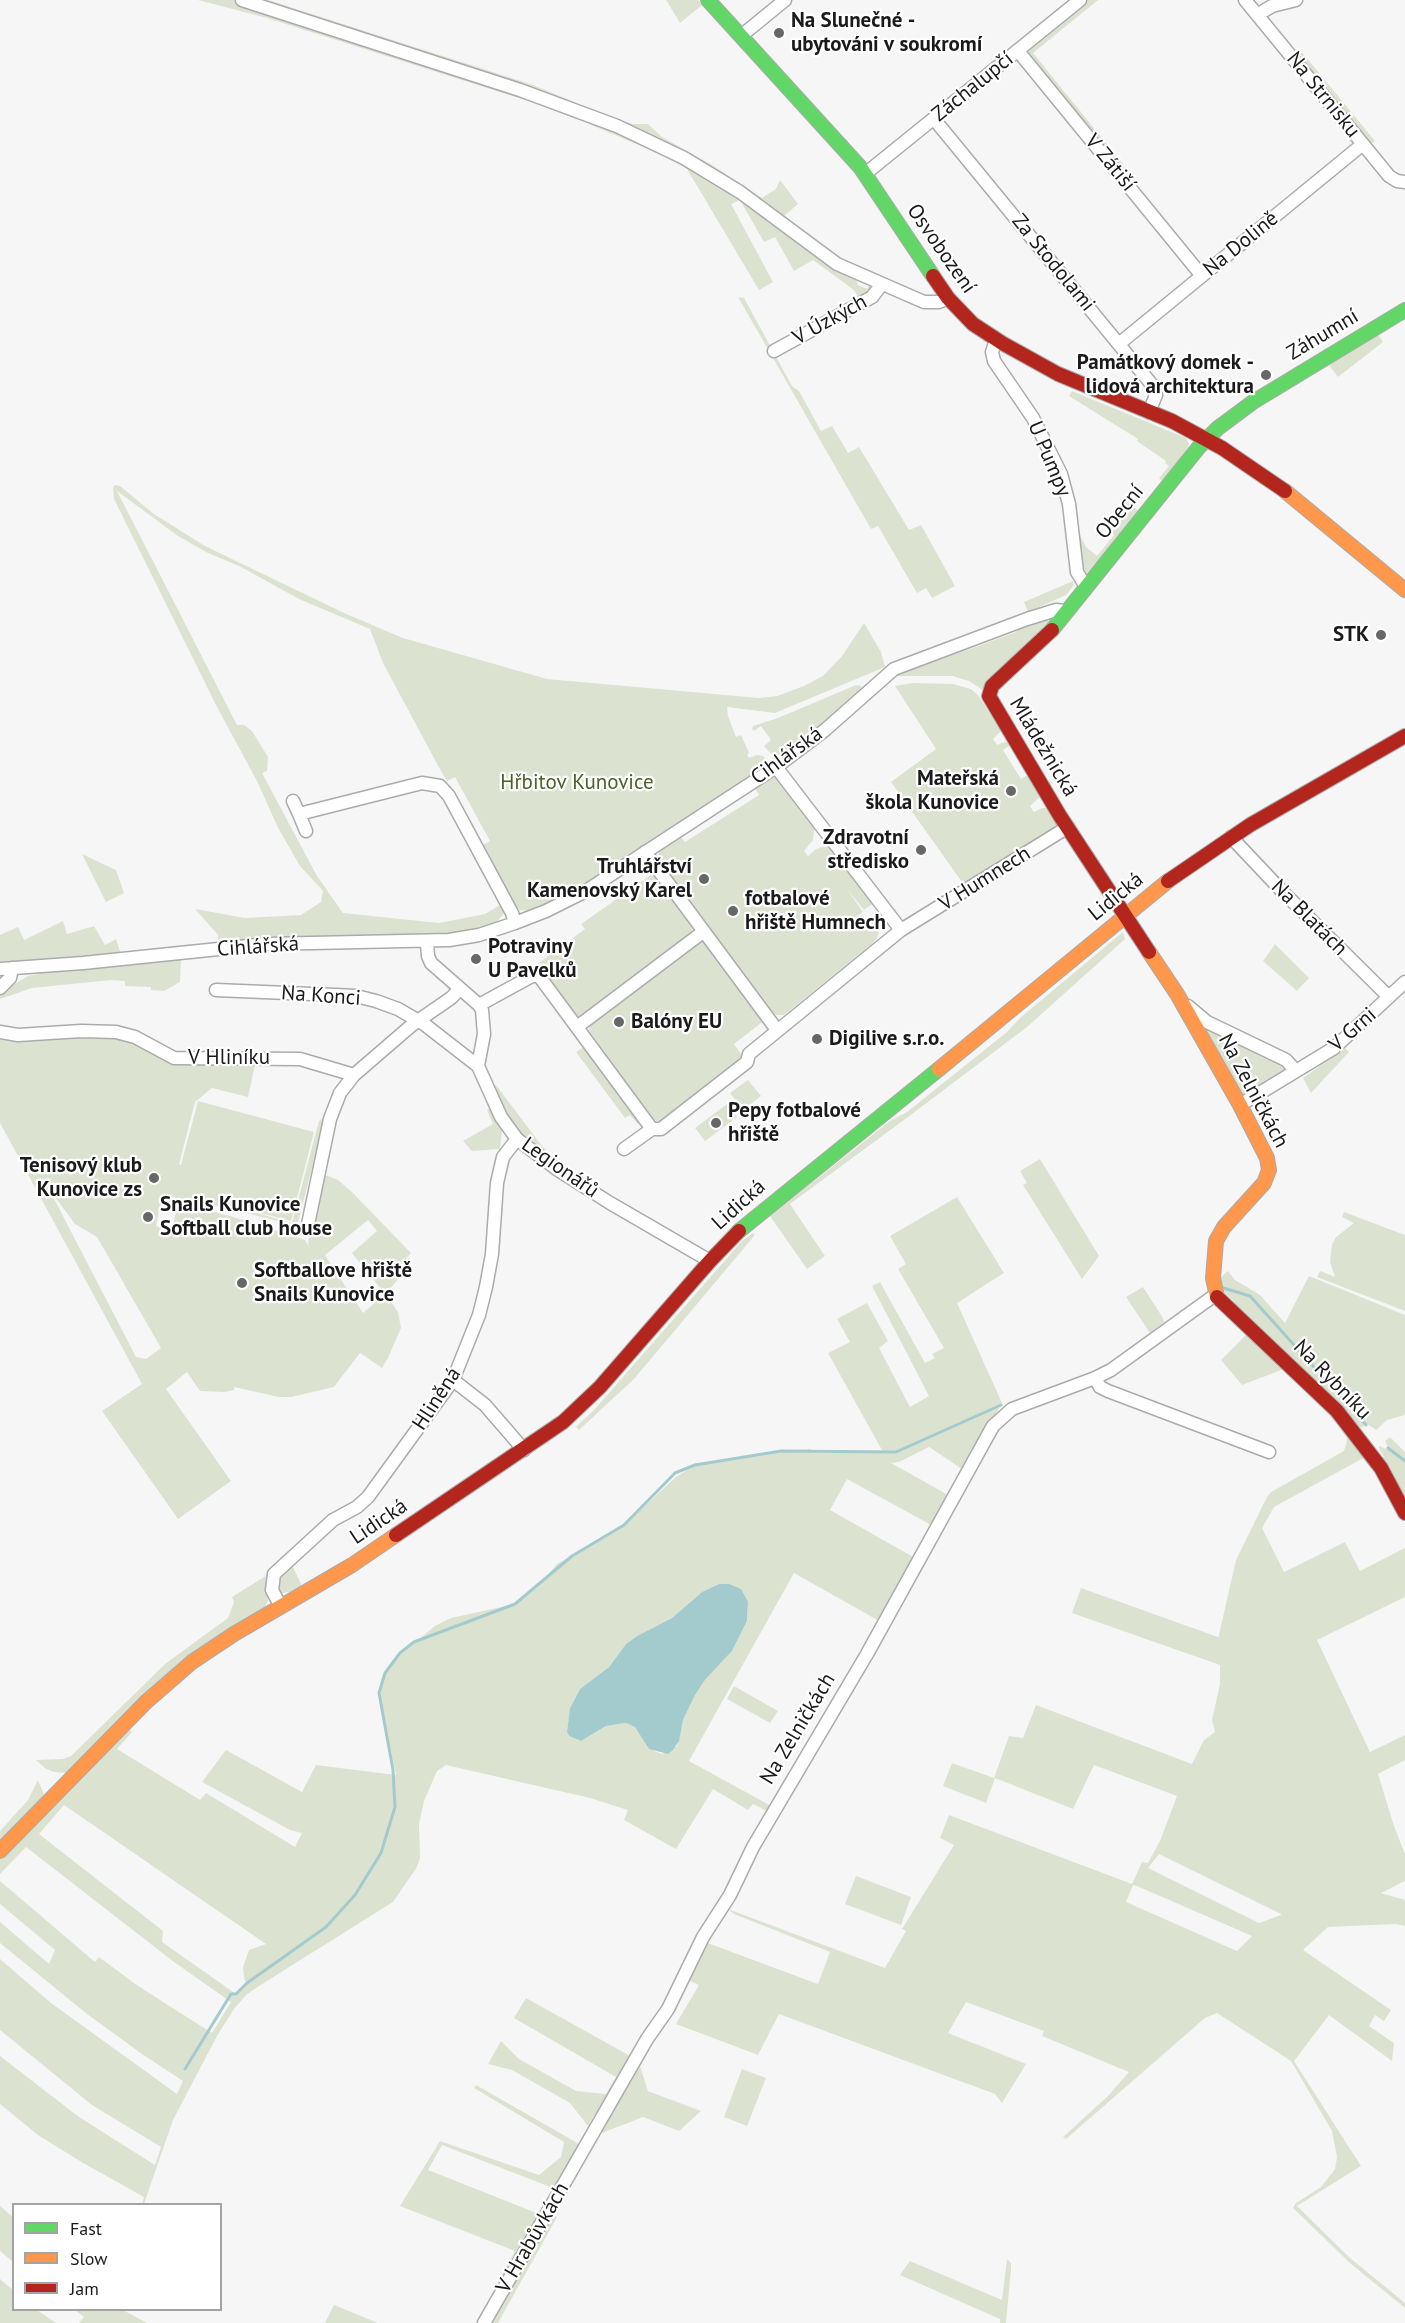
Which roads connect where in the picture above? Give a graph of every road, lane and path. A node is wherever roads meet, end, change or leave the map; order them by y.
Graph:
1 (242, 0) edge
2 (708, 0) edge
3 (785, 0) edge
4 (1080, 0) edge
5 (1245, 0) edge
6 (1296, 0) edge
7 (1257, 15) junction
8 (741, 36) junction
9 (1018, 51) junction
10 (934, 119) junction
11 (1363, 144) junction
12 (865, 174) junction
13 (1405, 182) edge
14 (1202, 276) junction
15 (882, 284) junction
16 (948, 298) junction
17 (1404, 314) edge
18 (996, 340) junction
19 (1120, 343) junction
20 (774, 351) dead end
21 (1149, 412) junction
22 (1206, 439) junction
23 (1086, 587) junction
24 (1405, 590) edge
25 (1065, 611) junction
26 (1405, 736) edge
27 (776, 767) junction
28 (293, 801) dead end
29 (299, 814) junction
30 (1068, 827) junction
31 (306, 831) dead end
32 (1231, 837) junction
33 (645, 852) junction
34 (1125, 916) junction
35 (515, 923) junction
36 (901, 930) junction
37 (704, 932) junction
38 (427, 942) junction
39 (6, 969) edge
40 (1405, 982) edge
41 (0, 988) edge
42 (460, 989) junction
43 (216, 990) dead end
44 (1178, 994) junction
45 (1389, 997) junction
46 (479, 1005) junction
47 (418, 1020) junction
48 (577, 1027) junction
49 (777, 1030) junction
50 (0, 1032) edge
51 (478, 1066) junction
52 (1296, 1071) junction
53 (354, 1075) junction
54 (1240, 1105) junction
55 (652, 1130) junction
56 (517, 1139) junction
57 (624, 1149) dead end
58 (307, 1229) dead end
59 (710, 1261) junction
60 (1214, 1287) junction
61 (1095, 1378) junction
62 (453, 1380) junction
63 (1263, 1446) dead end
64 (524, 1450) junction
65 (1405, 1513) edge
66 (281, 1607) junction
67 (0, 1851) edge
68 (582, 2152) joint
69 (484, 2323) edge

1 - 15 street
2 - 8 main road, Osvobození
3 - 8 street
4 - 9 street, Záchalupčí
5 - 7 street, Na Strnisku
6 - 7 street
7 - 11 street, Na Strnisku
8 - 12 main road, Osvobození
9 - 10 street, Záchalupčí
9 - 14 street, V Zátiší
10 - 12 street, Záchalupčí
10 - 19 street, Za Stodolami
11 - 13 street, Na Strnisku
11 - 14 street, Na Dolině
12 - 16 main road, Osvobození
14 - 19 street, Na Dolině
15 - 16 street
15 - 20 street, V Úzkých
16 - 18 main road, Osvobození
17 - 22 main road, Záhumní
18 - 21 main road, Osvobození
18 - 23 street, U Pumpy
19 - 21 street, Za Stodolami
21 - 22 main road, Osvobození
22 - 23 main road, Obecní
22 - 24 main road, Osvobození
23 - 25 main road, Obecní
25 - 27 street, Cihlářská
25 - 30 main road, Mládežnická
26 - 32 main road, Lidická
27 - 33 street, Cihlářská
27 - 36 street
28 - 29 street
29 - 31 street
29 - 35 street
30 - 34 main road, Mládežnická
30 - 36 street, V Humnech
32 - 34 main road, Lidická
32 - 45 street, Na Blatách
33 - 35 street, Cihlářská
33 - 37 street
34 - 44 main road, Na Zelničkách
34 - 59 main road, Lidická
35 - 38 street, Cihlářská
36 - 49 street, V Humnech
37 - 48 street
37 - 49 street
38 - 39 street, Cihlářská
38 - 42 street
39 - 41 street
40 - 45 street, V Grni
42 - 46 street
42 - 47 street
43 - 47 street, Na Konci
44 - 52 street
44 - 54 main road, Na Zelničkách
45 - 52 street, V Grni
46 - 48 street
46 - 51 street
47 - 51 street, Na Konci
47 - 53 street
48 - 55 street
49 - 55 street, V Humnech
50 - 53 street, V Hliníku
51 - 56 street, Legionářů
52 - 54 street, V Grni
53 - 58 street
54 - 60 main road, Na Zelničkách
55 - 57 street, V Humnech
56 - 59 street, Legionářů
56 - 62 street, Hliněná
59 - 64 main road, Lidická
60 - 61 street, Na Zelničkách
60 - 65 main road, Na Rybníku
61 - 63 street
61 - 68 street, Na Zelničkách
62 - 64 street
62 - 66 street, Hliněná
64 - 66 main road, Lidická
66 - 67 main road, Lidická
68 - 69 street, V Hrabůvkách

